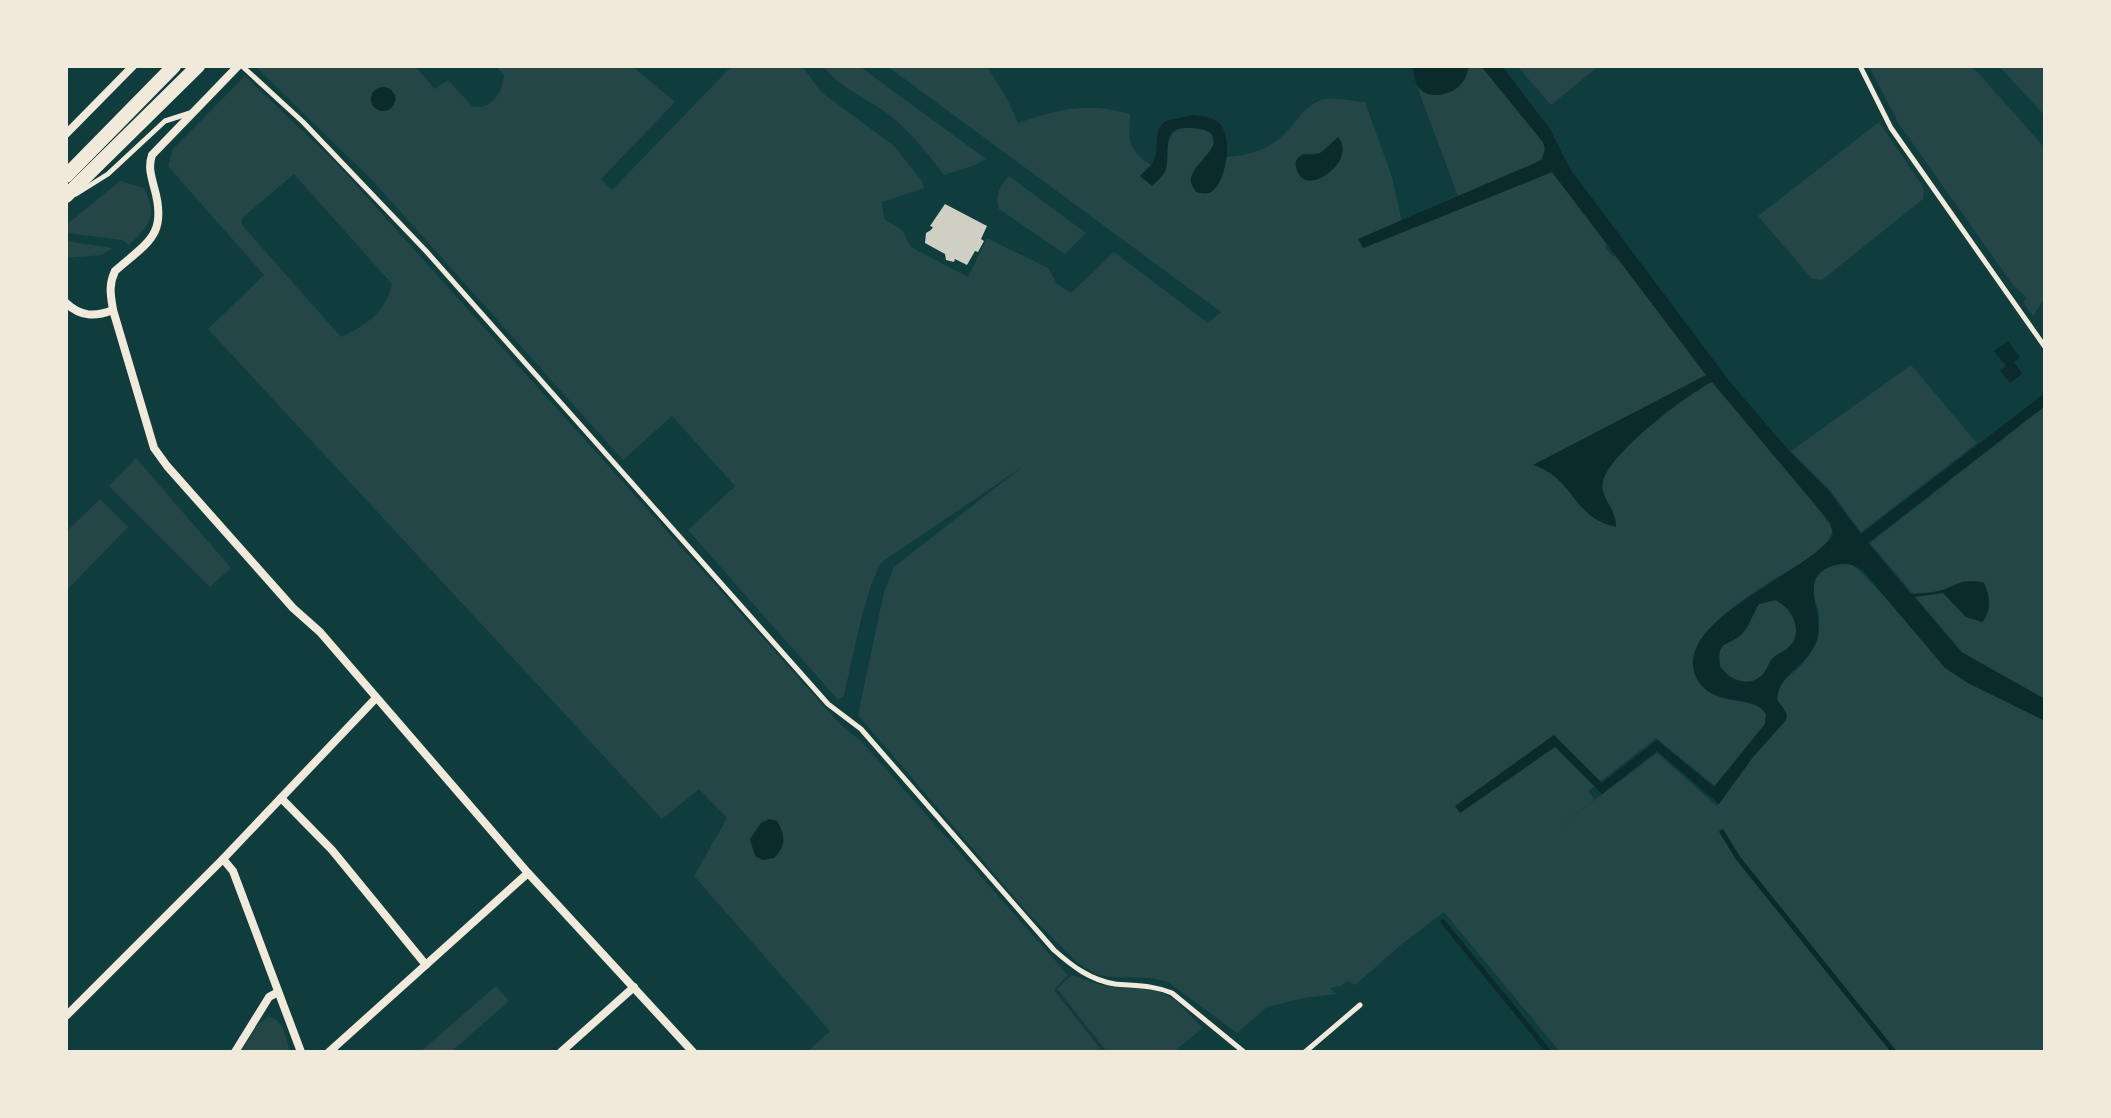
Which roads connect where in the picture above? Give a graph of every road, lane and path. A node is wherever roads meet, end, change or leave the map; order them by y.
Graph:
1 (133, 66) edge
2 (174, 66) edge
3 (198, 66) edge
4 (240, 66) edge
5 (1860, 66) edge
6 (191, 112) junction
7 (66, 134) edge
8 (66, 176) edge
9 (66, 198) edge
10 (66, 303) edge
11 (113, 310) junction
12 (2045, 347) edge
13 (376, 698) junction
14 (281, 798) junction
15 (223, 859) junction
16 (528, 873) junction
17 (426, 965) junction
18 (634, 987) junction
19 (278, 992) junction
20 (1360, 1005) dead end
21 (66, 1016) edge
22 (235, 1052) edge
23 (301, 1052) edge
24 (329, 1052) edge
25 (561, 1052) edge
26 (693, 1052) edge
27 (1244, 1052) edge
28 (1305, 1052) edge

1 - 7 street
2 - 8 main road
3 - 9 main road
4 - 6 street
4 - 27 lane
5 - 12 lane
6 - 9 lane
6 - 11 street
10 - 11 street
11 - 13 street
13 - 14 street
13 - 16 street
14 - 15 street
14 - 17 street
15 - 19 street
15 - 21 street
16 - 17 street
16 - 18 street
17 - 24 street
18 - 25 street
18 - 26 street
19 - 22 street
19 - 23 street
20 - 28 lane

